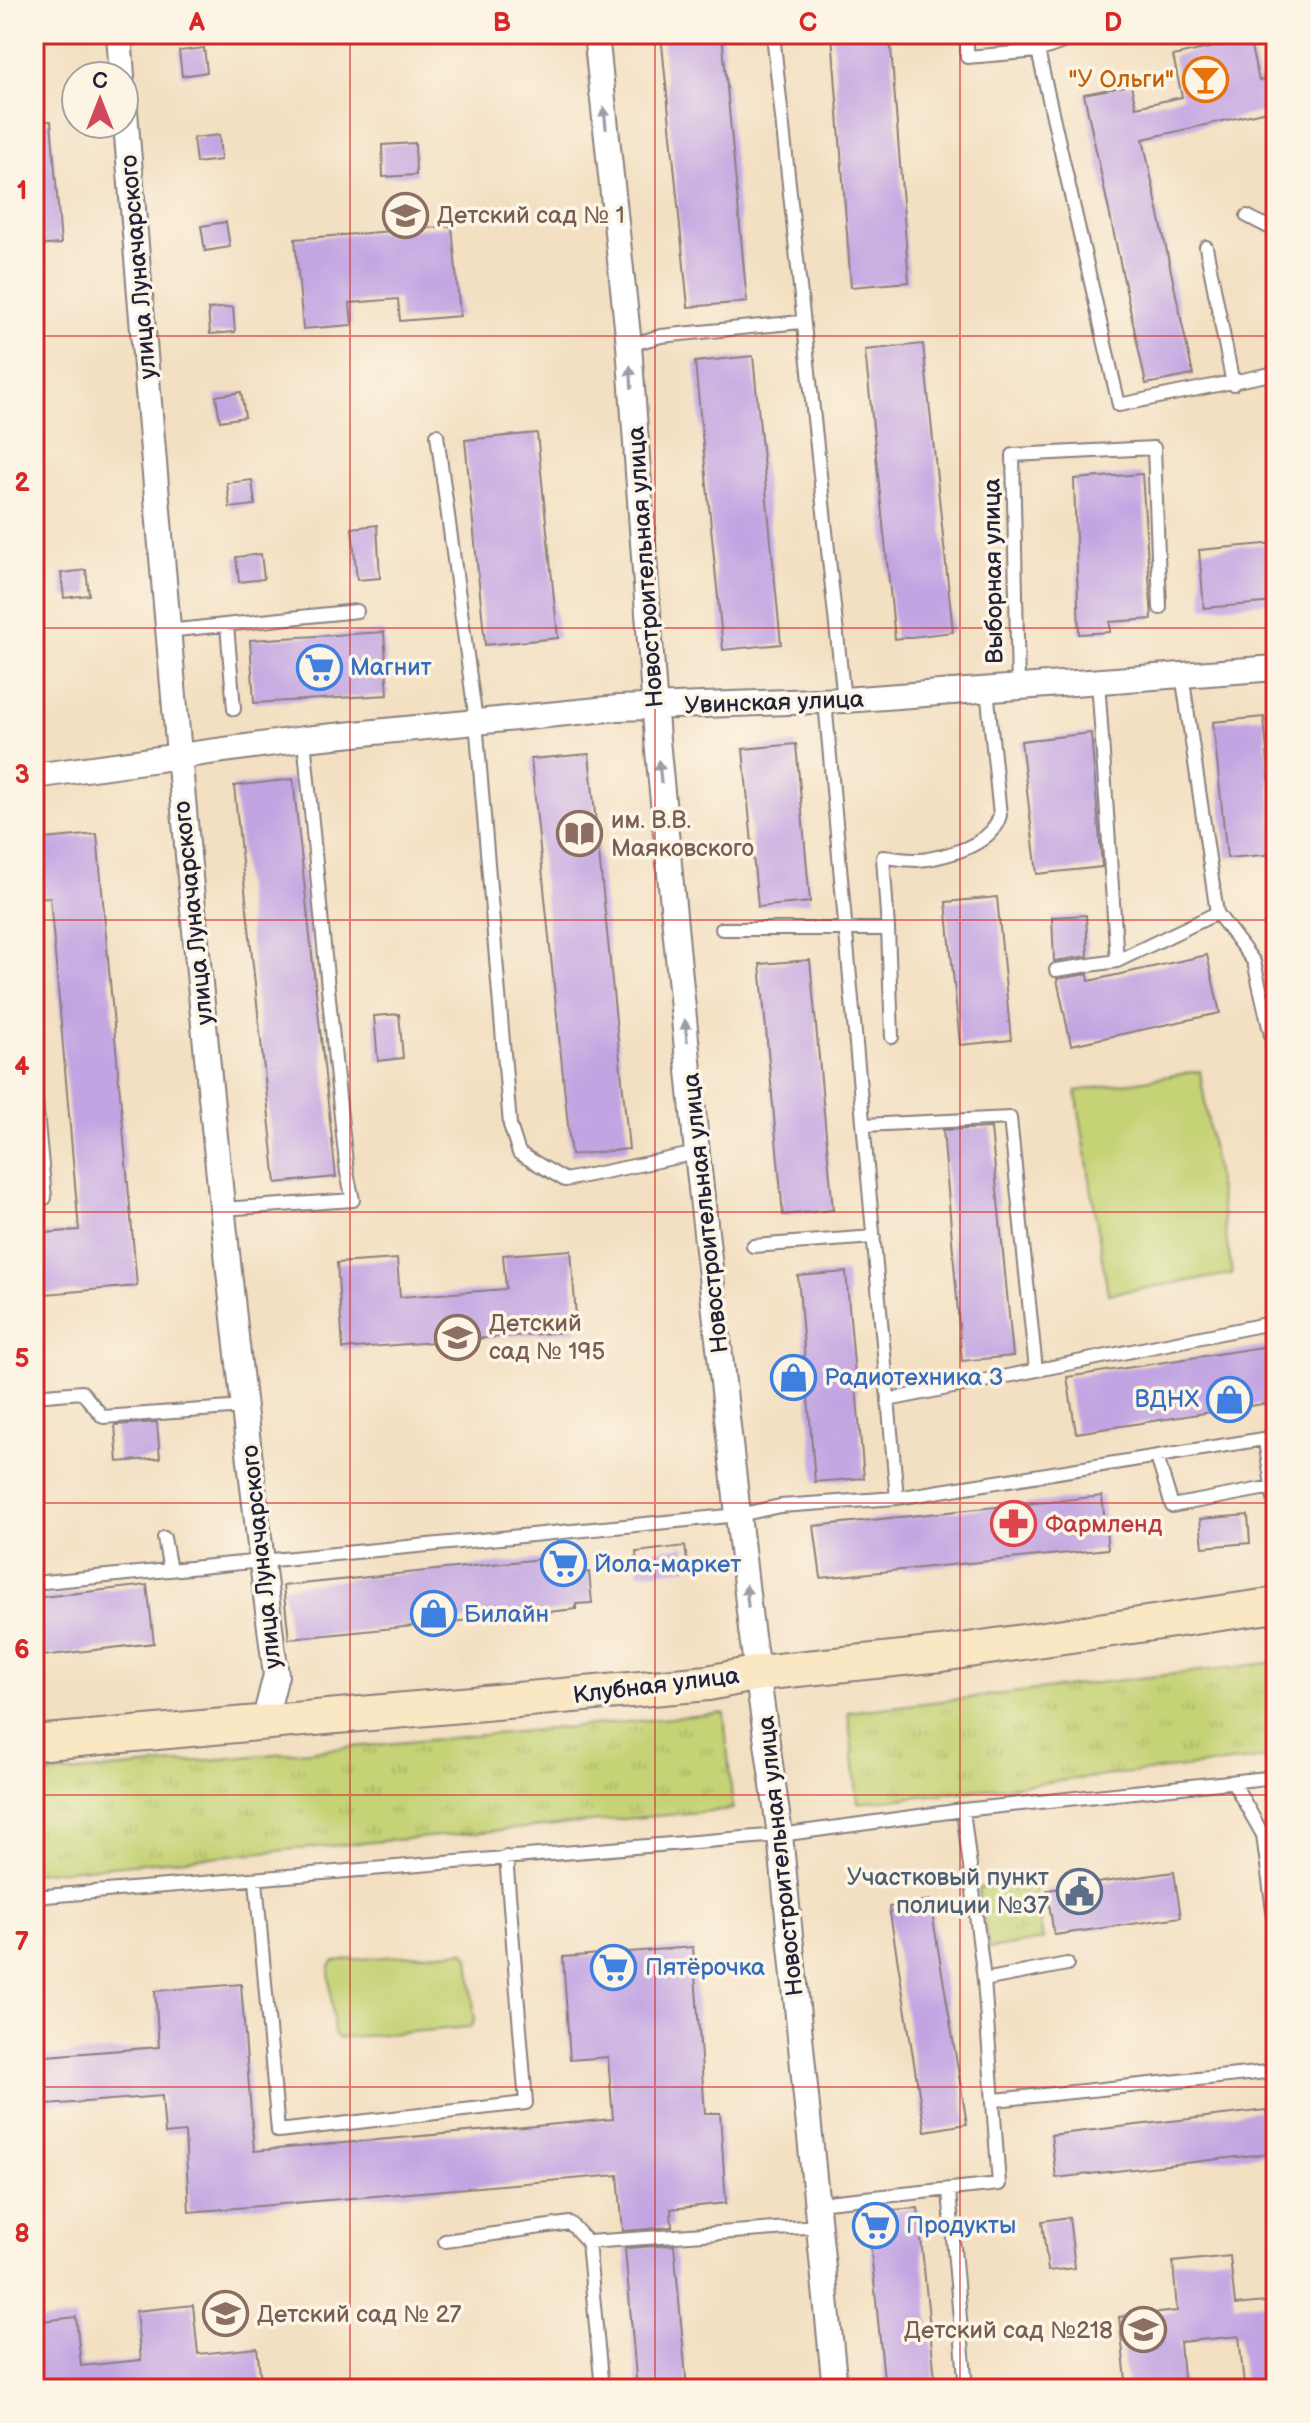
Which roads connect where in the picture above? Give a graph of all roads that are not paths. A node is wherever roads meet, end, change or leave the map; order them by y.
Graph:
1 (119, 34) edge
2 (596, 34) edge
3 (773, 34) edge
4 (967, 34) edge
5 (1085, 34) edge
6 (1038, 51) junction
7 (121, 60) edge
8 (127, 140) edge
9 (1247, 216) dead end
10 (1276, 231) edge
11 (1206, 247) dead end
12 (801, 322) junction
13 (629, 345) junction
14 (1276, 373) edge
15 (1233, 384) junction
16 (437, 435) dead end
17 (1160, 608) dead end
18 (357, 611) dead end
19 (227, 625) junction
20 (167, 631) junction
21 (1276, 668) edge
22 (1182, 674) junction
23 (1098, 680) junction
24 (1018, 687) junction
25 (987, 689) junction
26 (834, 701) junction
27 (656, 706) junction
28 (234, 709) dead end
29 (476, 721) junction
30 (304, 739) junction
31 (178, 756) junction
32 (34, 776) edge
33 (1217, 913) junction
34 (722, 929) dead end
35 (888, 929) junction
36 (846, 932) junction
37 (1117, 961) junction
38 (1056, 970) dead end
39 (892, 1037) dead end
40 (1276, 1057) edge
41 (34, 1080) edge
42 (864, 1125) junction
43 (697, 1153) junction
44 (34, 1200) edge
45 (222, 1209) junction
46 (874, 1237) junction
47 (753, 1246) dead end
48 (1276, 1322) edge
49 (1036, 1370) junction
50 (34, 1396) edge
51 (888, 1400) junction
52 (245, 1407) junction
53 (1270, 1439) edge
54 (1157, 1457) junction
55 (1272, 1487) junction
56 (897, 1498) junction
57 (1276, 1511) edge
58 (739, 1515) junction
59 (164, 1538) dead end
60 (262, 1562) junction
61 (170, 1570) junction
62 (34, 1583) edge
63 (1276, 1605) edge
64 (759, 1673) junction
65 (264, 1723) junction
66 (34, 1743) edge
67 (1276, 1777) edge
68 (1233, 1782) junction
69 (963, 1810) junction
70 (780, 1835) junction
71 (506, 1857) junction
72 (256, 1880) junction
73 (34, 1897) edge
74 (1276, 1933) edge
75 (1067, 1964) dead end
76 (984, 1980) junction
77 (1276, 2071) edge
78 (995, 2100) junction
79 (949, 2191) junction
80 (818, 2215) junction
81 (445, 2241) dead end
82 (588, 2242) junction
83 (602, 2389) edge
84 (835, 2389) edge
85 (966, 2389) edge

1 - 7 street
13 -> 2 street, Новостроительная улица
3 - 12 lane
4 - 6 lane
5 - 6 lane
6 - 15 lane
8 - 20 street, улица Луначарского
9 - 10 lane
11 - 15 lane
12 - 13 lane
12 - 26 lane
27 -> 13 street, Новостроительная улица
14 - 15 lane
16 - 29 lane
17 - 24 lane, Выборная улица
18 - 19 lane
19 - 20 lane
19 - 28 lane
20 - 31 street, улица Луначарского
21 - 22 street, Увинская улица
22 - 23 street, Увинская улица
22 - 33 lane
23 - 24 street, Увинская улица
23 - 37 lane
24 - 25 street, Увинская улица
25 - 26 street, Увинская улица
25 - 35 lane
26 - 27 street, Увинская улица
26 - 36 lane
27 - 29 street, Увинская улица
43 -> 27 street, Новостроительная улица
29 - 30 street, Увинская улица
29 - 43 lane
30 - 31 street, Увинская улица
30 - 45 lane
31 - 32 street, Увинская улица
31 - 45 street, улица Луначарского
33 - 37 lane
33 - 40 lane
34 - 36 lane
35 - 36 lane
35 - 39 lane
36 - 42 lane
37 - 38 lane
41 - 44 lane
42 - 46 lane
42 - 49 lane
43 - 58 street, Новостроительная улица
45 - 52 street, улица Луначарского
46 - 47 lane
46 - 51 lane
48 - 49 lane
49 - 51 lane
50 - 52 lane
51 - 56 lane
52 - 60 street, улица Луначарского
53 - 54 lane
53 - 55 lane
54 - 55 lane
54 - 56 lane
55 - 57 lane
56 - 58 lane
58 - 60 lane
64 -> 58 street, Новостроительная улица
59 - 61 lane
60 - 61 lane
60 - 65 street, улица Луначарского
61 - 62 lane
63 - 64 main road, Клубная улица
64 - 65 main road, Клубная улица
64 - 70 street, Новостроительная улица
65 - 66 main road, Клубная улица
67 - 68 lane
68 - 69 lane
68 - 74 lane
69 - 70 lane
69 - 76 lane
70 - 71 lane
70 - 80 street, Новостроительная улица
71 - 72 lane
71 - 72 lane
72 - 73 lane
75 - 76 lane
76 - 78 lane
77 - 78 lane
78 - 79 lane
79 - 80 lane
79 - 85 lane
80 - 82 lane
80 - 84 street, Новостроительная улица
81 - 82 lane
82 - 83 lane

